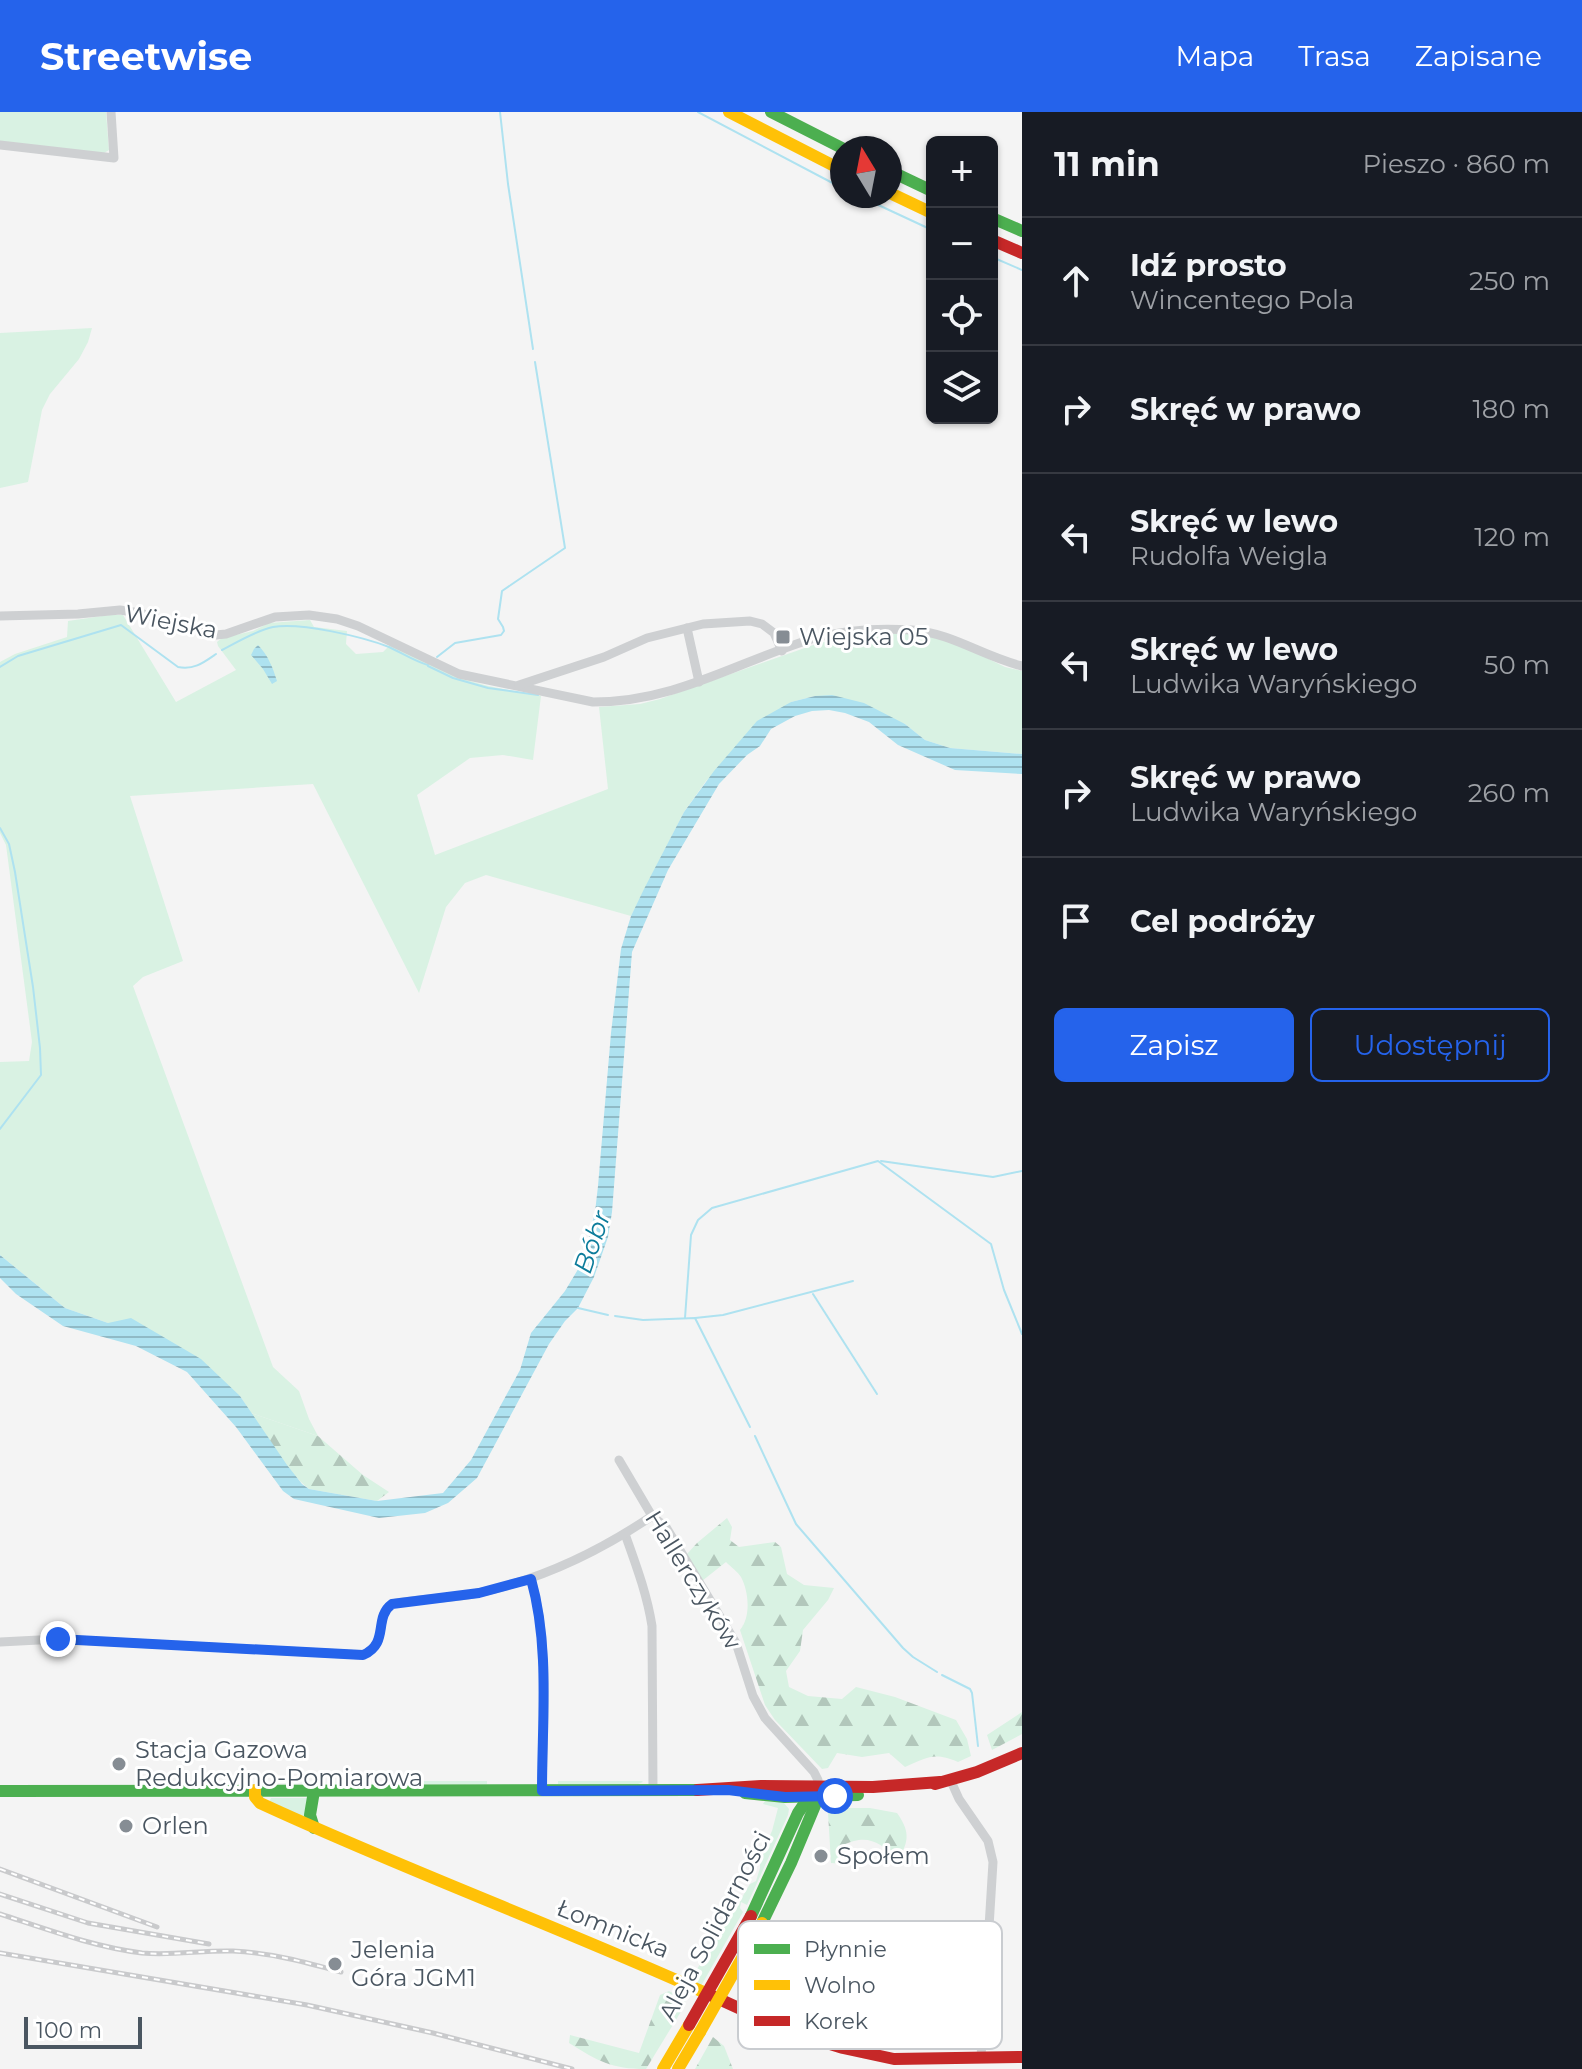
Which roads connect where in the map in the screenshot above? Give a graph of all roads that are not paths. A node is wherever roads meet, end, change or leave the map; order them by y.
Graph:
1 (111, 112) edge
2 (729, 112) edge
3 (771, 112) edge
4 (830, 142) edge
5 (0, 145) edge
6 (830, 164) edge
7 (902, 177) edge
8 (926, 188) edge
9 (902, 199) edge
10 (926, 210) edge
11 (998, 221) edge
12 (1022, 231) edge
13 (998, 243) edge
14 (1022, 253) edge
15 (0, 616) edge
16 (687, 628) junction
17 (782, 651) junction
18 (1022, 666) edge
19 (699, 682) junction
20 (518, 685) junction
21 (619, 1460) dead end
22 (652, 1516) junction
23 (625, 1534) junction
24 (531, 1579) junction
25 (0, 1642) edge
26 (1022, 1753) edge
27 (945, 1781) junction
28 (255, 1790) junction
29 (653, 1790) junction
30 (728, 1790) junction
31 (816, 1790) junction
32 (0, 1791) edge
33 (314, 1791) junction
34 (542, 1791) junction
35 (785, 1797) junction
36 (798, 1813) junction
37 (314, 1828) junction
38 (756, 1919) joint
39 (989, 1921) edge
40 (738, 1951) edge
41 (738, 2008) edge
42 (848, 2049) edge
43 (981, 2049) edge
44 (981, 2057) junction
45 (1022, 2057) edge
46 (671, 2068) edge

1 - 5 street
2 - 6 street
3 - 4 street
7 - 8 street
9 - 10 street
11 - 12 street
13 - 14 street
15 - 20 street, Wiejska
16 - 17 street, Wiejska
16 - 19 street
16 - 20 street, Wiejska
17 - 18 street, Wiejska
17 - 19 street, Wiejska
19 - 20 street, Wiejska
21 - 22 street, Hallerczyków
22 - 23 street
22 - 31 street, Hallerczyków
23 - 24 street
23 - 29 street
24 - 25 street
24 - 34 street
26 - 27 street
27 - 31 street
27 - 39 street
28 - 32 street
28 - 33 street
28 - 37 street, Łomnicka
29 - 30 street
29 - 34 street
30 - 31 street
30 - 35 street
31 - 35 street
31 - 36 street, Aleja Solidarności
31 - 38 street, Aleja Solidarności
33 - 34 street
33 - 37 street
35 - 36 street
36 - 38 street, Aleja Solidarności
37 - 41 street, Łomnicka
40 - 46 street, Aleja Solidarności, bridge
42 - 44 street, Łomnicka
43 - 44 street
44 - 45 street, Łomnicka

